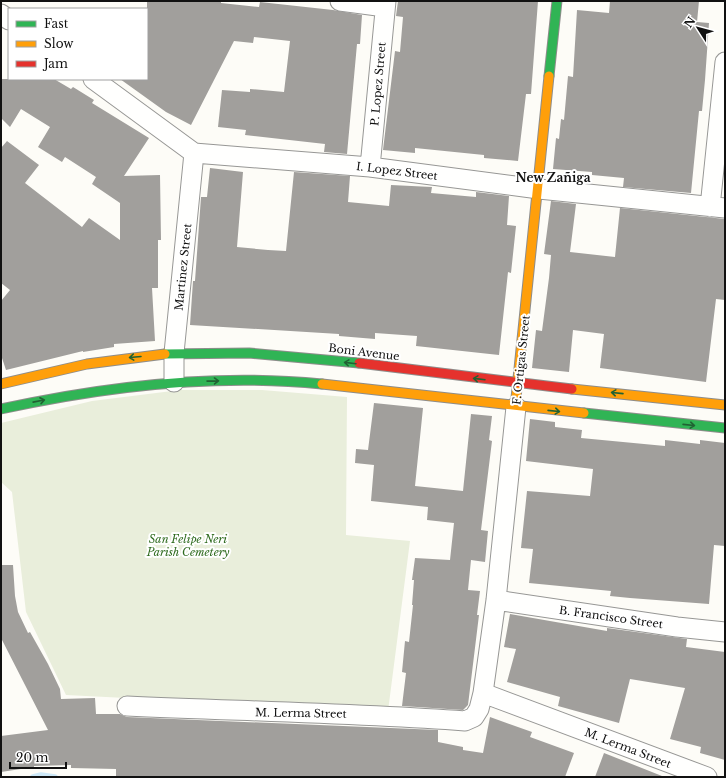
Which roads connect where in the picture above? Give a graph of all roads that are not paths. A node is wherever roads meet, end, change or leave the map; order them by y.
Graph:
1 (340, 1) edge
2 (557, 1) edge
3 (385, 4) edge
4 (725, 62) edge
5 (94, 80) edge
6 (194, 153) junction
7 (370, 167) junction
8 (539, 189) junction
9 (718, 208) edge
10 (174, 353) junction
11 (174, 382) junction
12 (518, 383) junction
13 (1, 384) edge
14 (725, 405) edge
15 (516, 407) junction
16 (1, 409) edge
17 (725, 428) edge
18 (496, 600) junction
19 (725, 632) edge
20 (483, 693) junction
21 (127, 706) dead end
22 (474, 717) joint
23 (707, 777) edge

1 - 3 street
2 - 8 main road, F. Ortigas Street
3 - 7 street, P. Lopez Street
4 - 9 street
5 - 6 street
6 - 7 street, I. Lopez Street
6 - 10 street, Martinez Street
7 - 8 street, I. Lopez Street
8 - 9 street, I. Lopez Street
8 - 12 main road, F. Ortigas Street
10 - 11 street, Martinez Street
12 -> 10 main road, Boni Avenue
10 -> 13 main road, Boni Avenue
11 -> 15 main road
16 -> 11 main road
14 -> 12 main road, Boni Avenue
12 - 15 main road, F. Ortigas Street
15 -> 17 main road
15 - 18 street, F. Ortigas Street
18 - 19 street, B. Francisco Street
18 - 20 street, F. Ortigas Street
20 - 22 street, F. Ortigas Street
20 - 23 street, M. Lerma Street
21 - 22 street, M. Lerma Street

